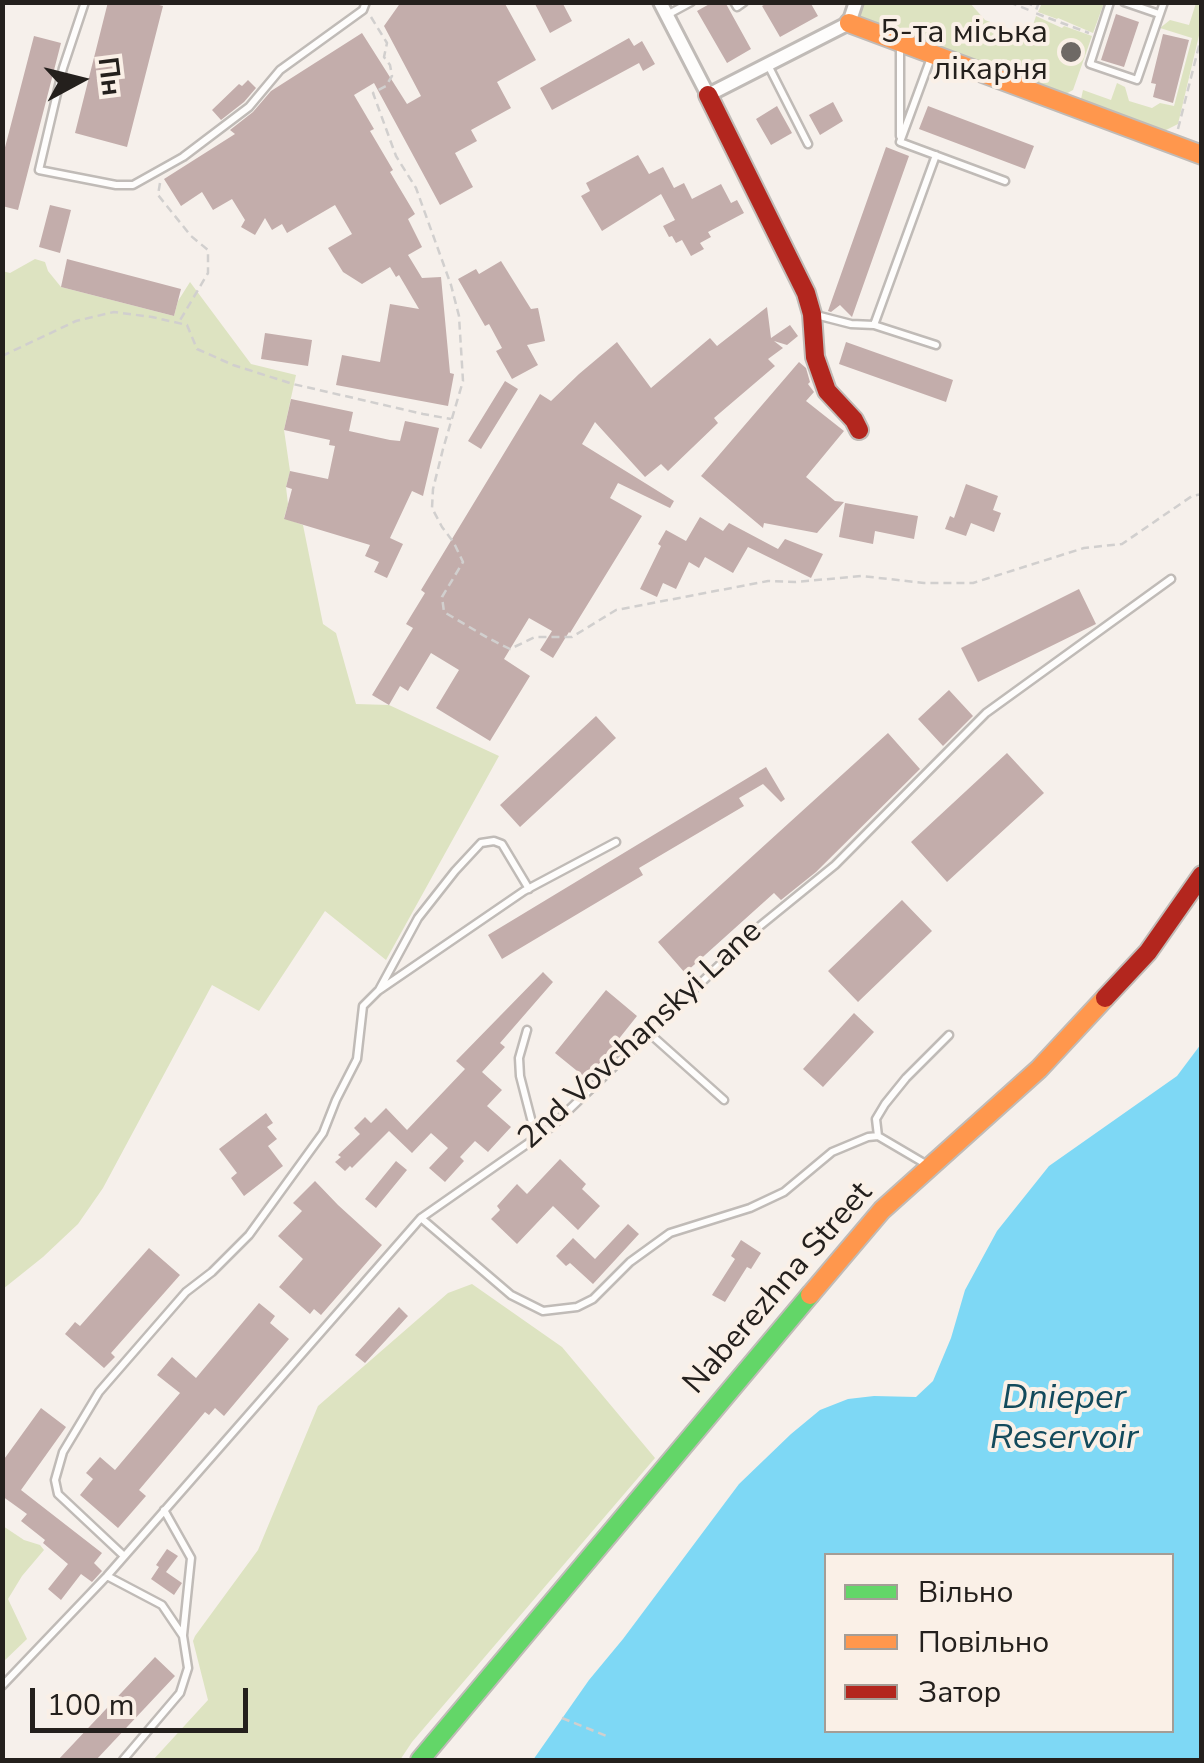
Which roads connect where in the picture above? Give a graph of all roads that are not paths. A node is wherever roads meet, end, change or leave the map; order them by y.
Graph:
1 (85, 2) edge
2 (691, 2) edge
3 (734, 2) edge
4 (744, 2) edge
5 (856, 2) edge
6 (1110, 2) edge
7 (1124, 2) edge
8 (1164, 2) edge
9 (364, 6) edge
10 (664, 9) edge
11 (1159, 14) junction
12 (850, 23) junction
13 (900, 42) junction
14 (932, 54) junction
15 (768, 64) junction
16 (708, 94) junction
17 (900, 142) junction
18 (808, 144) dead end
19 (1202, 155) edge
20 (936, 156) junction
21 (1004, 181) dead end
22 (812, 314) junction
23 (874, 324) junction
24 (936, 346) dead end
25 (859, 430) dead end
26 (1170, 578) dead end
27 (616, 842) dead end
28 (1202, 875) edge
29 (529, 889) junction
30 (378, 991) junction
31 (527, 1030) dead end
32 (649, 1032) junction
33 (948, 1035) dead end
34 (724, 1100) dead end
35 (878, 1136) junction
36 (536, 1138) junction
37 (930, 1167) junction
38 (421, 1218) junction
39 (164, 1510) junction
40 (124, 1556) junction
41 (106, 1576) junction
42 (183, 1636) junction
43 (2, 1686) edge
44 (123, 1760) edge
45 (420, 1760) edge

1 - 9 lane
2 - 10 lane
3 - 4 lane
5 - 12 street
6 - 11 lane
7 - 11 lane
8 - 11 lane
10 - 16 street
12 - 13 street
12 - 15 street
13 - 14 street
13 - 17 lane
14 - 17 lane
14 - 19 street
15 - 16 street
15 - 18 lane
16 - 22 street
17 - 20 lane
20 - 21 lane
20 - 23 lane
22 - 23 lane
22 - 25 street
23 - 24 lane
26 - 32 lane, 2nd Vovchanskyi Lane
27 - 29 lane
28 - 37 street, Naberezhna Street
29 - 30 lane
29 - 30 lane
30 - 40 lane
31 - 36 lane
32 - 34 lane
32 - 36 lane, 2nd Vovchanskyi Lane
33 - 35 lane
35 - 37 lane
35 - 38 lane
36 - 38 lane, 2nd Vovchanskyi Lane
37 - 45 street, Naberezhna Street
38 - 39 lane, 2nd Vovchanskyi Lane
39 - 40 lane, 2nd Vovchanskyi Lane
39 - 42 lane
40 - 41 lane, 2nd Vovchanskyi Lane
41 - 42 lane
41 - 43 lane, 2nd Vovchanskyi Lane
42 - 44 lane

